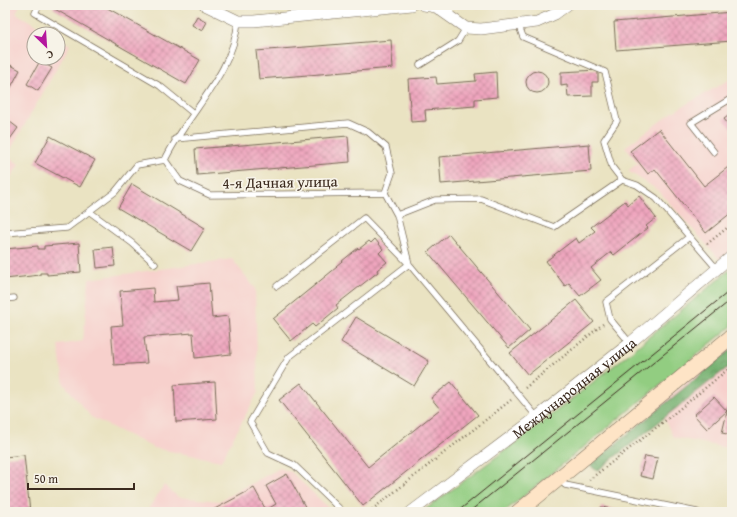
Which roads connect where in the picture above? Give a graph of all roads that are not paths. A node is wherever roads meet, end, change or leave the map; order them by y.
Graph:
1 (39, 5) edge
2 (204, 5) edge
3 (412, 5) edge
4 (424, 5) edge
5 (450, 5) edge
6 (567, 5) edge
7 (451, 18) junction
8 (238, 20) junction
9 (519, 26) junction
10 (466, 28) junction
11 (420, 65) dead end
12 (732, 98) edge
13 (193, 113) junction
14 (175, 139) junction
15 (714, 152) dead end
16 (164, 160) junction
17 (622, 180) junction
18 (385, 193) junction
19 (90, 212) junction
20 (397, 215) junction
21 (5, 233) edge
22 (689, 237) junction
23 (732, 256) edge
24 (155, 264) dead end
25 (409, 264) junction
26 (717, 269) junction
27 (277, 286) dead end
28 (5, 298) edge
29 (14, 298) dead end
30 (732, 336) edge
31 (630, 343) junction
32 (537, 417) junction
33 (562, 482) junction
34 (343, 512) edge
35 (411, 512) edge
36 (518, 512) edge
37 (697, 512) edge

1 - 13 lane
2 - 8 street
3 - 8 street
4 - 7 street
5 - 7 lane
6 - 9 street
7 - 10 street
8 - 13 lane
9 - 10 street
9 - 17 lane
10 - 11 lane
12 - 15 lane
13 - 14 lane
14 - 16 lane
14 - 18 lane
16 - 18 lane, 4-я Дачная улица
16 - 19 lane
17 - 20 lane
17 - 22 lane
18 - 20 lane
19 - 21 lane
19 - 24 lane
20 - 25 lane
22 - 26 lane
22 - 31 lane
23 - 26 street, Международная улица
25 - 27 lane
25 - 32 lane
25 - 34 lane
26 - 31 street, Международная улица
28 - 29 lane
30 - 33 street
31 - 32 street, Международная улица
32 - 35 street, Международная улица
33 - 36 street
33 - 37 lane

